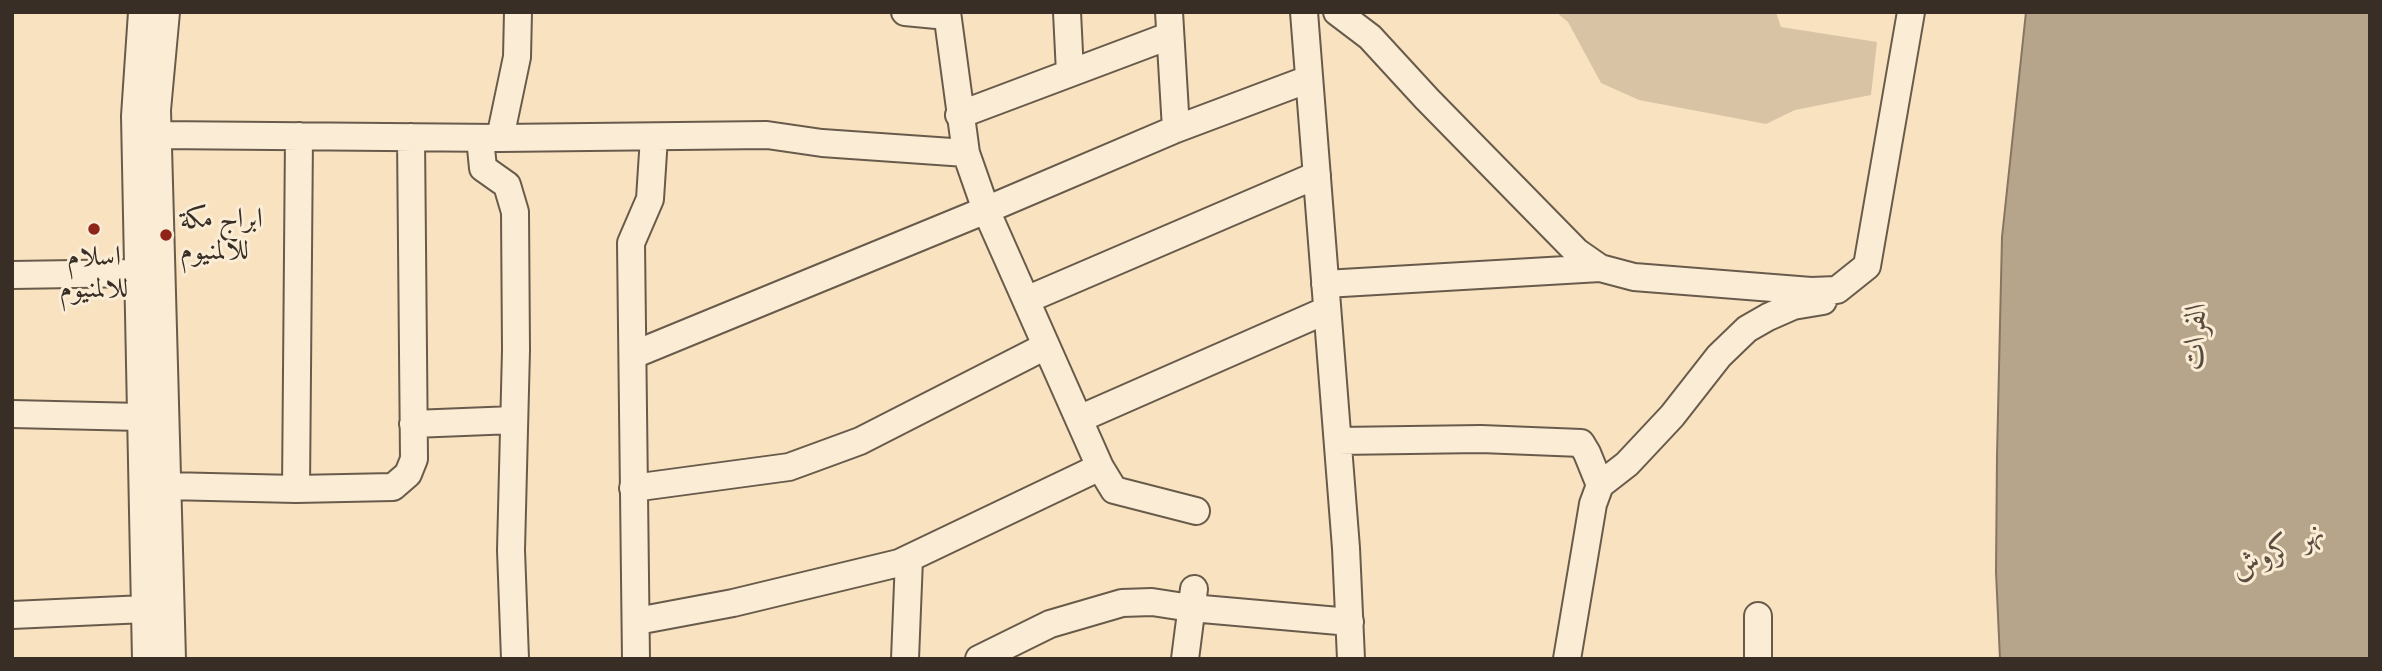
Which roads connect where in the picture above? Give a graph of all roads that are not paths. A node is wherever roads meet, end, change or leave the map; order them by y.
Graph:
1 (142, 12) edge
2 (166, 12) edge
3 (518, 12) edge
4 (905, 12) edge
5 (1067, 12) edge
6 (1304, 12) edge
7 (1337, 12) edge
8 (1911, 12) edge
9 (947, 14) edge
10 (1169, 24) edge
11 (1070, 73) junction
12 (1309, 79) junction
13 (959, 115) junction
14 (1176, 129) junction
15 (158, 135) junction
16 (299, 136) junction
17 (411, 137) junction
18 (653, 137) junction
19 (490, 138) junction
20 (966, 153) junction
21 (1317, 175) junction
22 (986, 210) junction
23 (149, 225) junction
24 (1600, 268) junction
25 (138, 273) junction
26 (12, 275) edge
27 (1325, 284) junction
28 (1837, 290) junction
29 (1026, 300) junction
30 (1328, 310) junction
31 (1046, 346) junction
32 (633, 355) junction
33 (12, 414) edge
34 (141, 417) junction
35 (1079, 419) junction
36 (514, 420) junction
37 (413, 424) junction
38 (1338, 441) junction
39 (1100, 467) junction
40 (1600, 485) junction
41 (167, 486) junction
42 (633, 488) junction
43 (296, 489) junction
44 (1196, 511) dead end
45 (909, 559) junction
46 (1193, 599) junction
47 (145, 609) junction
48 (12, 615) edge
49 (1758, 616) dead end
50 (637, 621) junction
51 (1350, 622) junction
52 (146, 659) edge
53 (172, 659) edge
54 (515, 659) edge
55 (636, 659) edge
56 (905, 659) edge
57 (979, 659) edge
58 (1185, 659) edge
59 (1351, 659) edge
60 (1567, 659) edge
61 (1758, 659) edge

1 - 23 street
2 - 15 street
3 - 19 street
4 - 9 street
5 - 11 street
6 - 12 street
7 - 24 street
8 - 28 street
9 - 13 street
10 - 11 street
10 - 14 street
11 - 13 street
12 - 14 street
12 - 21 street
13 - 20 street
14 - 22 street
15 - 16 street
15 - 23 street
16 - 17 street
16 - 43 street
17 - 19 street
17 - 37 street
18 - 19 street
18 - 20 street
18 - 32 street
19 - 36 street
20 - 22 street
21 - 27 street
21 - 29 street
22 - 29 street
22 - 32 street
23 - 25 street
23 - 41 street
24 - 27 street
24 - 28 street
25 - 26 street
25 - 34 street
27 - 30 street
28 - 40 street
29 - 31 street
30 - 35 street
30 - 38 street
31 - 35 street
31 - 42 street
32 - 42 street
33 - 34 street
34 - 47 street
35 - 39 street
36 - 37 street
36 - 54 street
37 - 43 street
38 - 40 street
38 - 51 street
39 - 44 street
39 - 45 street
40 - 60 street
41 - 43 street
41 - 53 street
42 - 50 street
45 - 50 street
45 - 56 street
46 - 51 street
46 - 57 street
46 - 58 street
47 - 48 street
47 - 52 street
49 - 61 street
50 - 55 street
51 - 59 street

